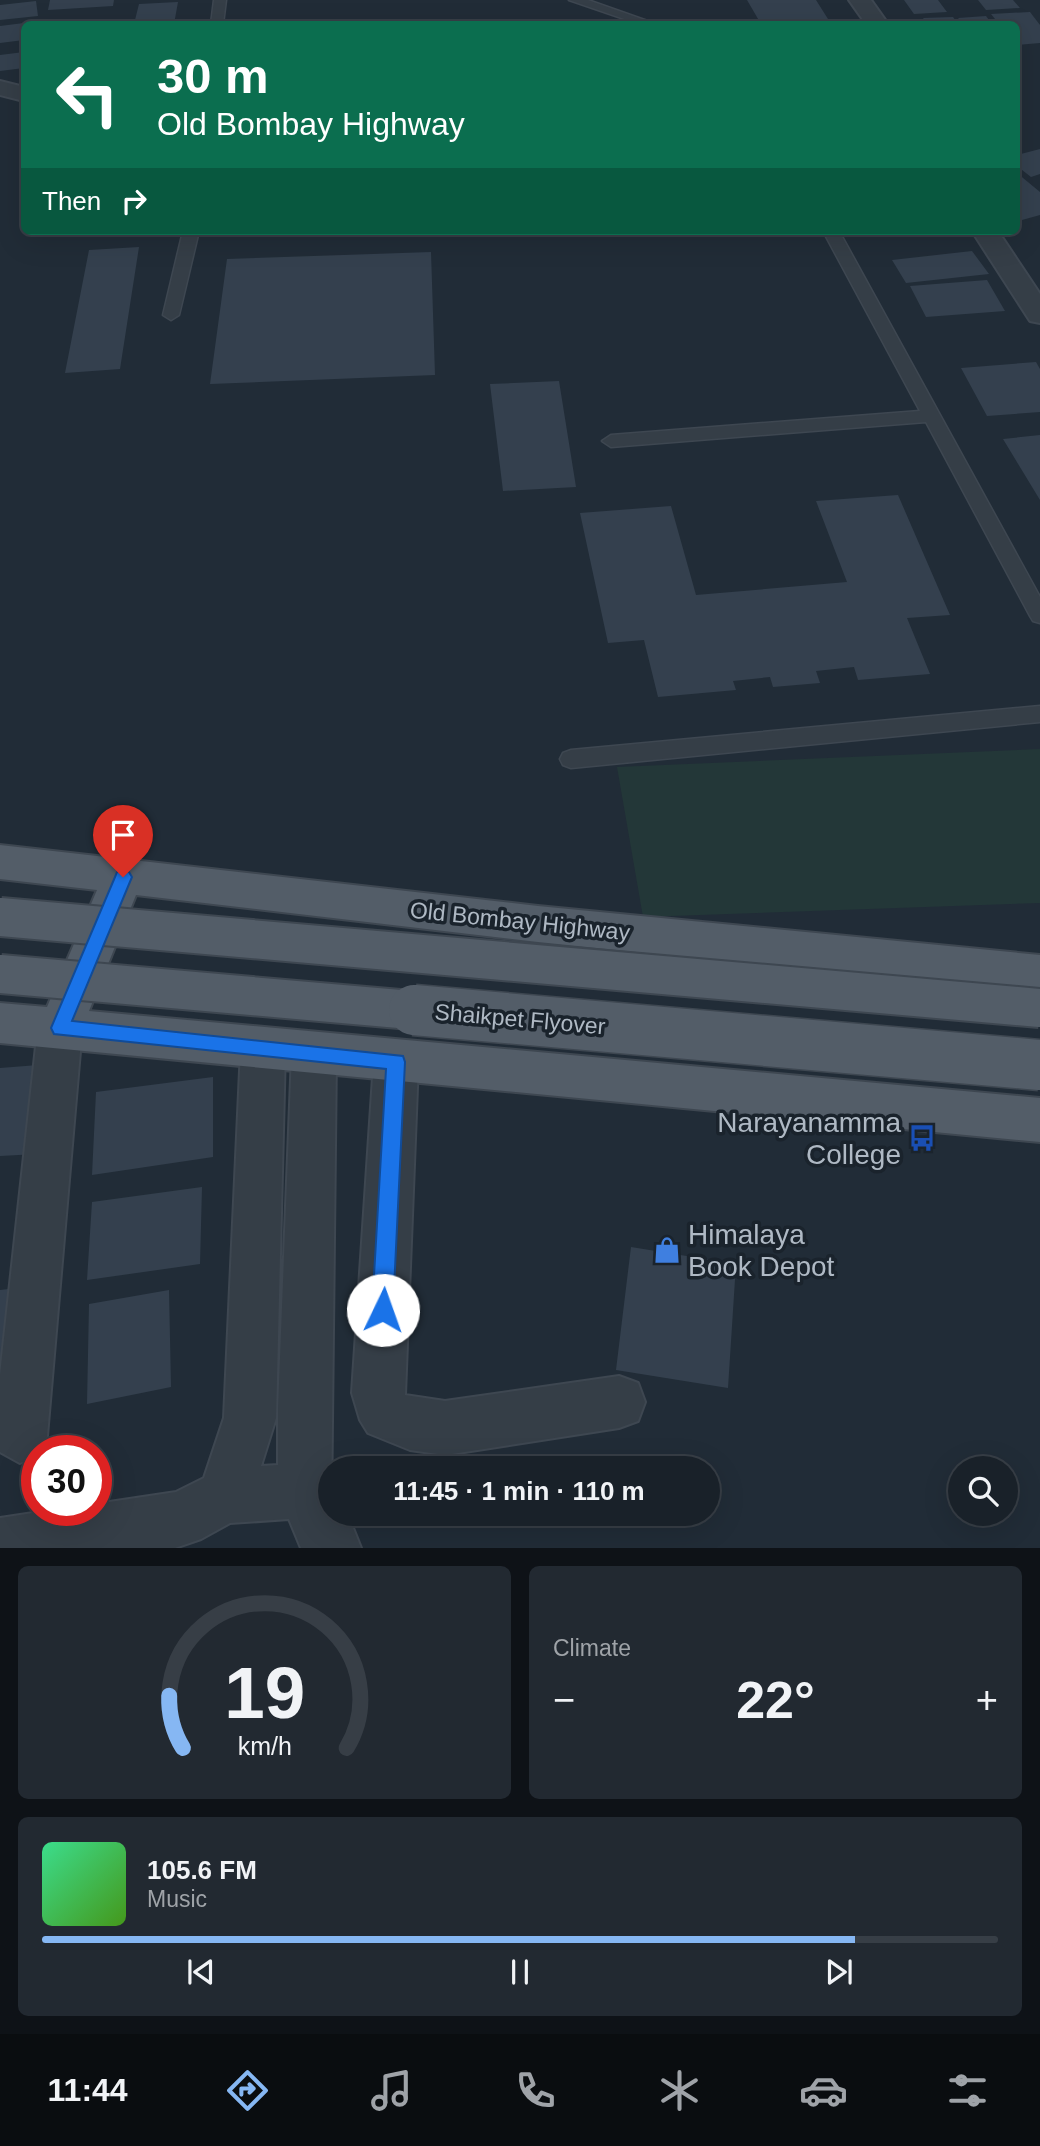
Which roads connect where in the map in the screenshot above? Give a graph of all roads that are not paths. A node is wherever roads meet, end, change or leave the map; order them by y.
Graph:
1 (220, 0) edge
2 (575, 0) edge
3 (860, 0) edge
4 (217, 21) edge
5 (641, 21) edge
6 (875, 21) edge
7 (0, 88) edge
8 (21, 93) edge
9 (190, 235) edge
10 (833, 235) edge
11 (988, 235) edge
12 (171, 315) dead end
13 (1040, 315) edge
14 (931, 416) junction
15 (611, 441) dead end
16 (1040, 616) edge
17 (1040, 714) edge
18 (571, 759) dead end
19 (0, 862) edge
20 (123, 877) junction
21 (0, 917) edge
22 (0, 974) edge
23 (1040, 974) edge
24 (1040, 1008) edge
25 (0, 1023) edge
26 (60, 1028) junction
27 (263, 1049) junction
28 (314, 1054) junction
29 (396, 1062) junction
30 (1040, 1065) edge
31 (1040, 1120) edge
32 (619, 1402) dead end
33 (20, 1436) dead end
34 (306, 1491) junction
35 (225, 1496) junction
36 (0, 1546) edge
37 (333, 1548) edge

1 - 4 lane
2 - 5 lane
3 - 6 street
7 - 8 street
9 - 12 lane
10 - 14 lane
11 - 13 street
14 - 15 lane
14 - 16 lane
17 - 18 lane
19 - 20 main road, Old Bombay Highway
20 - 23 main road, Old Bombay Highway
20 - 26 main road
21 - 24 main road, bridge
22 - 30 main road, Shaikpet Flyover, bridge
25 - 26 main road
26 - 27 main road
26 - 33 street
27 - 28 main road
27 - 35 street
28 - 29 main road
28 - 34 street
29 - 31 main road
29 - 32 street
34 - 35 street
34 - 37 street
35 - 36 street

